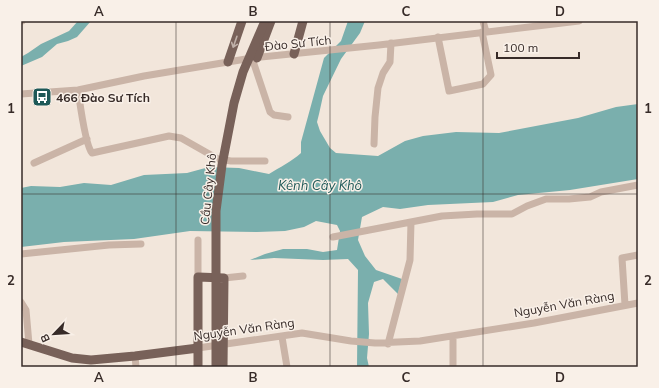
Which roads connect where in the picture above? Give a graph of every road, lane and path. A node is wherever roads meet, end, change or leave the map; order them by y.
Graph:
1 (242, 21) edge
2 (264, 21) edge
3 (271, 21) edge
4 (303, 21) edge
5 (483, 21) edge
6 (580, 21) edge
7 (484, 32) junction
8 (438, 38) junction
9 (391, 43) junction
10 (294, 54) junction
11 (254, 58) junction
12 (228, 62) junction
13 (78, 90) junction
14 (21, 93) edge
15 (288, 117) dead end
16 (87, 138) junction
17 (374, 144) dead end
18 (265, 161) dead end
19 (34, 162) dead end
20 (638, 185) edge
21 (411, 222) junction
22 (333, 237) dead end
23 (198, 240) dead end
24 (141, 244) dead end
25 (21, 254) edge
26 (638, 255) edge
27 (243, 276) dead end
28 (198, 277) junction
29 (224, 278) junction
30 (21, 302) edge
31 (638, 303) edge
32 (625, 306) junction
33 (453, 336) junction
34 (282, 337) junction
35 (25, 343) edge
36 (388, 344) junction
37 (223, 345) junction
38 (198, 348) junction
39 (135, 356) junction
40 (136, 367) edge
41 (198, 367) edge
42 (216, 367) edge
43 (223, 367) edge
44 (287, 367) edge
45 (453, 367) edge

1 -> 12 main road
2 - 42 main road, Cầu Cây Khô, bridge
3 - 11 main road
4 - 10 main road
5 - 7 street
6 - 7 street, Đào Sư Tích
7 - 8 street, Đào Sư Tích
7 - 8 street
8 - 9 street, Đào Sư Tích
9 - 10 street, Đào Sư Tích
9 - 17 street
10 - 11 street, Đào Sư Tích
11 - 12 street, Đào Sư Tích
11 - 15 street
12 - 13 street, Đào Sư Tích
13 - 14 street, Đào Sư Tích
13 - 16 street
16 - 18 street
16 - 19 street
20 - 21 street
21 - 22 street
21 - 36 street
23 - 28 street
24 - 25 street
26 - 32 street
27 - 29 street
28 - 29 main road
28 - 38 main road
29 - 37 main road
30 - 35 street
31 - 32 street, Nguyễn Văn Ràng
32 - 33 street, Nguyễn Văn Ràng
33 - 36 street, Nguyễn Văn Ràng
33 - 45 street
34 - 36 street, Nguyễn Văn Ràng
34 - 37 street, Nguyễn Văn Ràng
34 - 44 street
35 - 39 main road, Nguyễn Văn Ràng
37 - 38 street, Nguyễn Văn Ràng
37 - 43 main road
38 - 39 main road, Nguyễn Văn Ràng
38 - 41 main road
39 - 40 street

